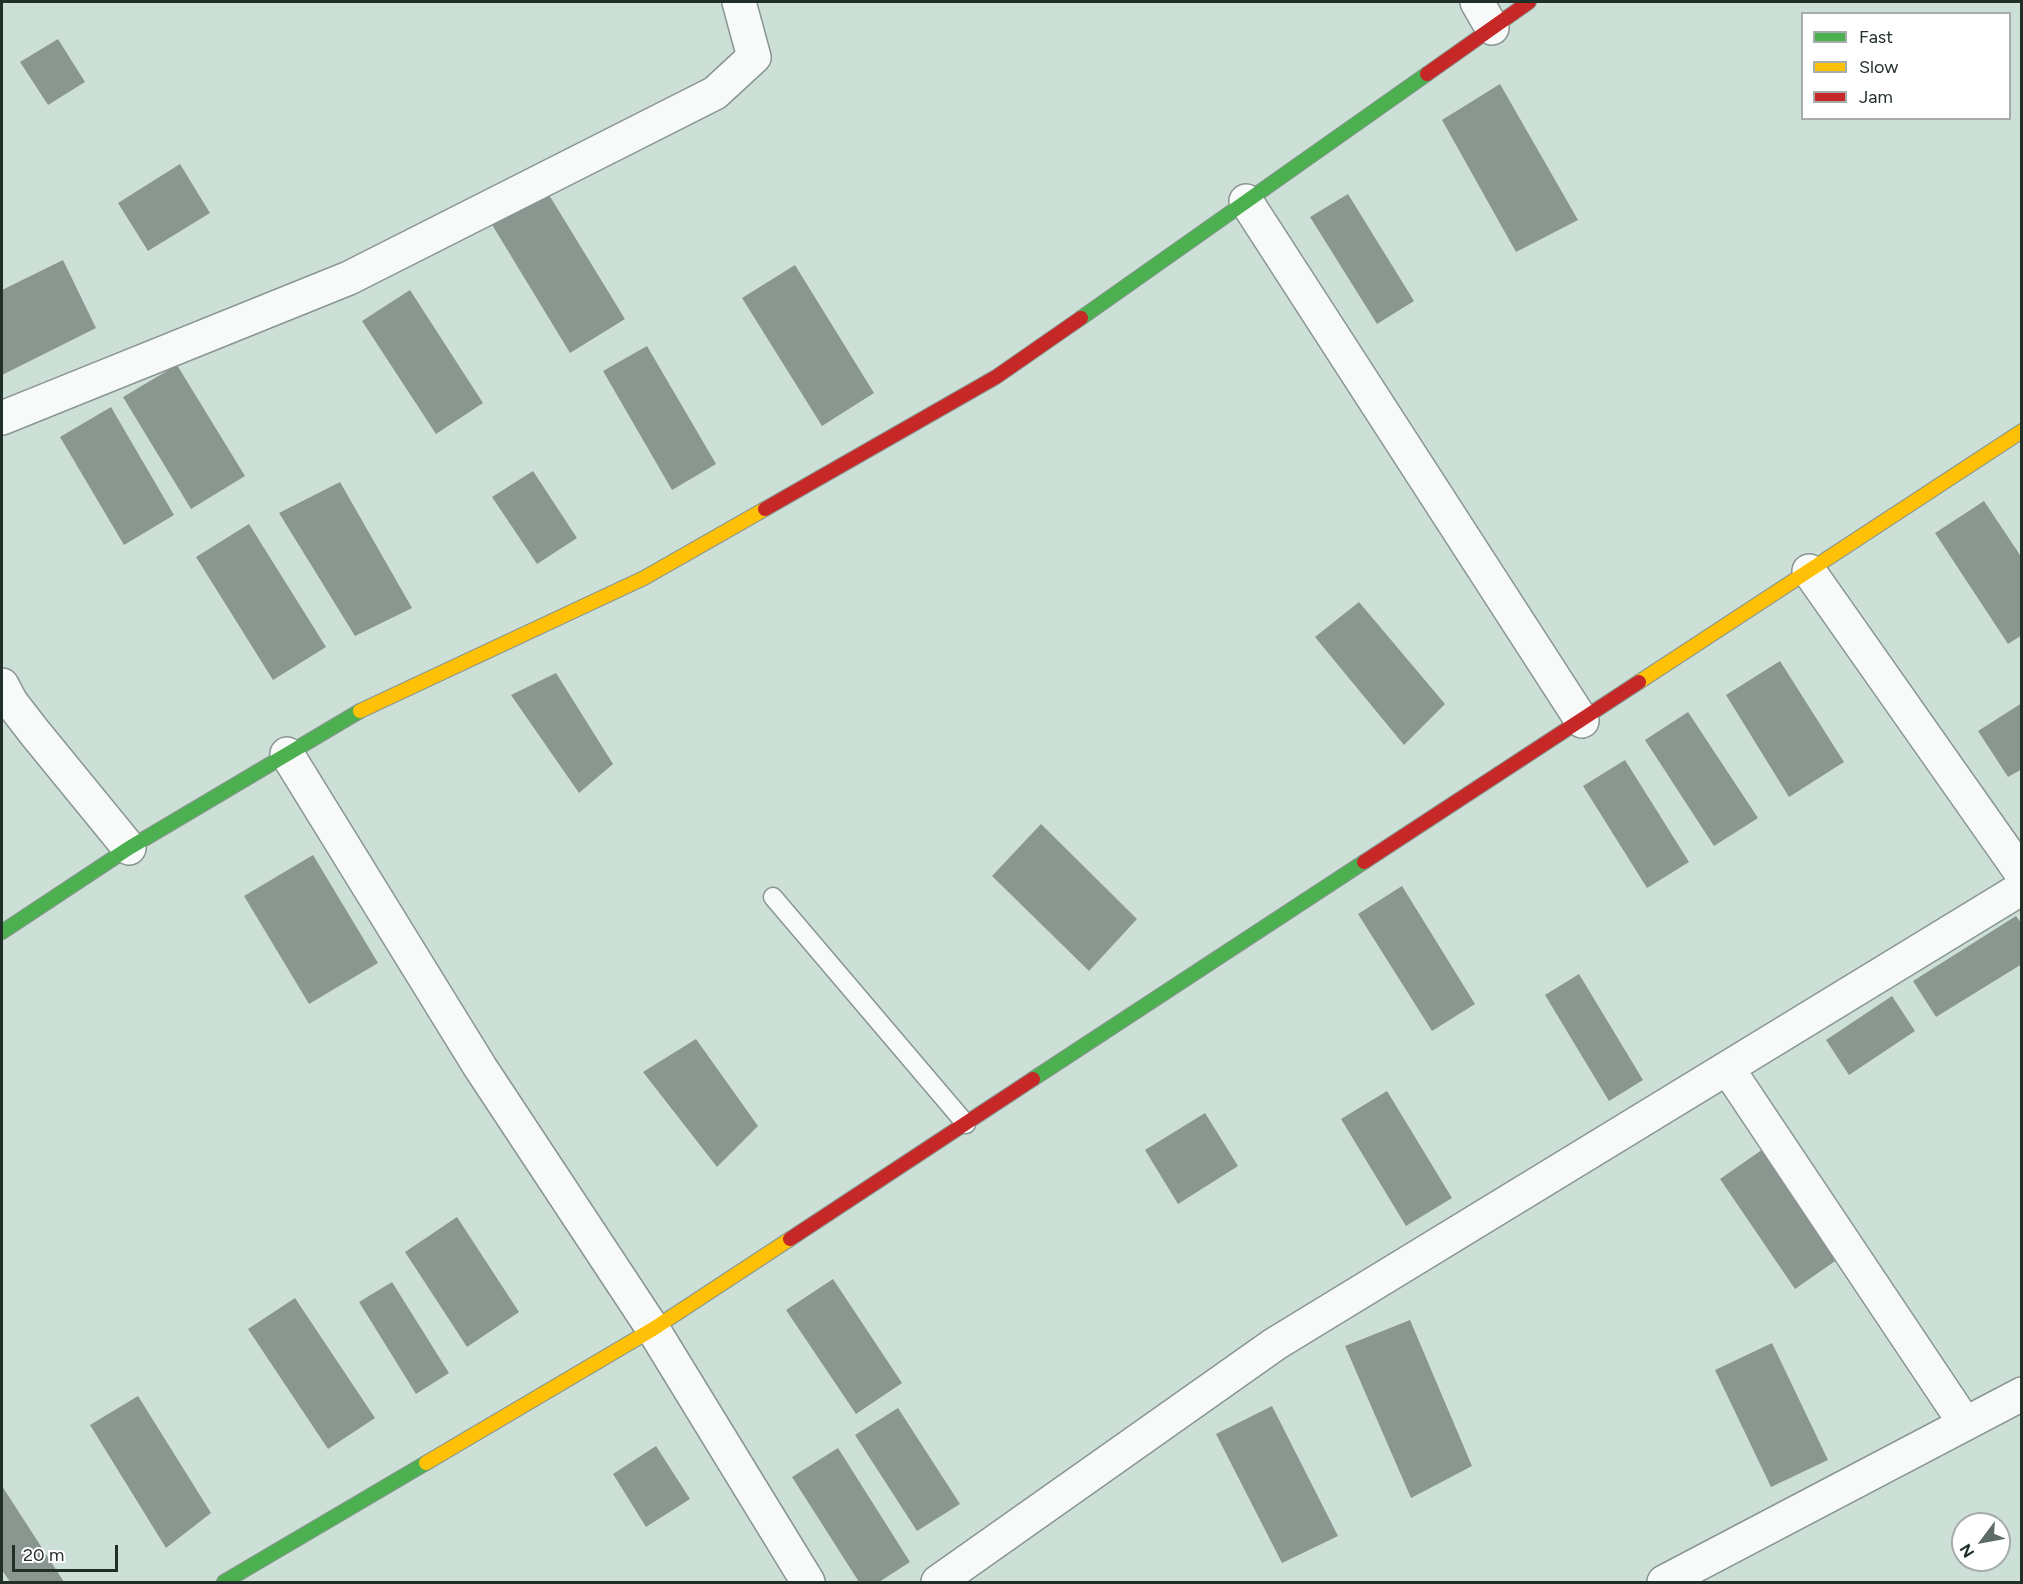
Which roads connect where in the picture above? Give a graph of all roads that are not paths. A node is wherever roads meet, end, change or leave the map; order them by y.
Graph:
1 (739, 2) edge
2 (1529, 2) edge
3 (1484, 15) edge
4 (1246, 201) junction
5 (2, 418) edge
6 (2022, 431) edge
7 (1809, 571) junction
8 (2, 685) edge
9 (1582, 721) junction
10 (287, 754) junction
11 (129, 848) junction
12 (2022, 874) edge
13 (2022, 888) edge
14 (773, 897) dead end
15 (2, 932) edge
16 (1728, 1069) junction
17 (966, 1124) junction
18 (653, 1329) junction
19 (2022, 1394) edge
20 (1964, 1422) junction
21 (224, 1582) edge
22 (808, 1582) edge
23 (938, 1582) edge
24 (1664, 1582) edge

1 - 5 street
2 - 3 street
3 - 4 street
4 - 9 street
4 - 10 street
6 - 7 street
7 - 9 street
7 - 12 street
8 - 11 street
9 - 17 street
10 - 11 street
10 - 18 street
11 - 15 street
13 - 16 street
14 - 17 lane
16 - 20 street
16 - 23 street
17 - 18 street
18 - 21 street
18 - 22 street
19 - 20 street
20 - 24 street

